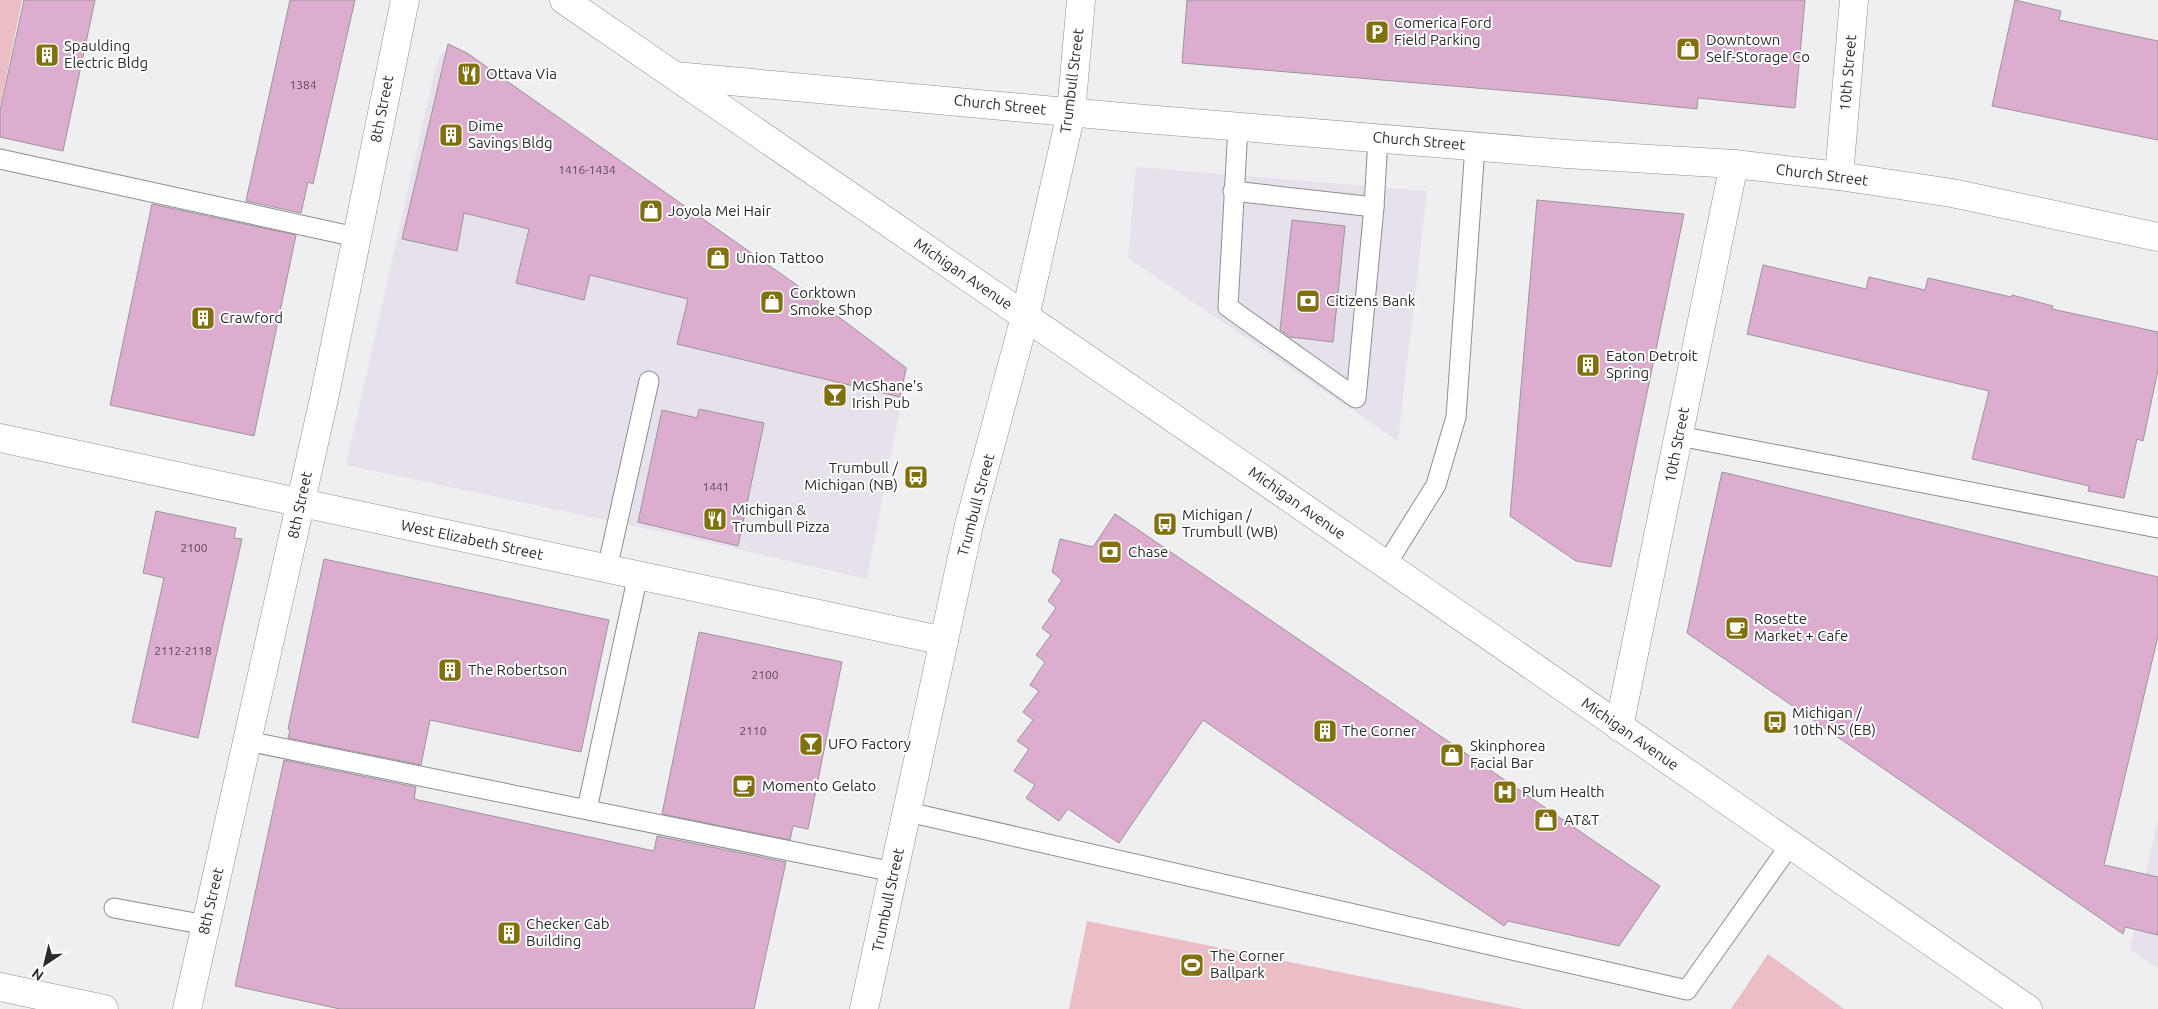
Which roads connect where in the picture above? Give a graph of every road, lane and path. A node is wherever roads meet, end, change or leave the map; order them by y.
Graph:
1 (405, 0) edge
2 (564, 0) edge
3 (1081, 0) edge
4 (1854, 0) edge
5 (675, 76) junction
6 (1071, 113) junction
7 (1238, 126) junction
8 (1378, 138) junction
9 (1475, 146) junction
10 (0, 159) edge
11 (1734, 164) junction
12 (1839, 176) junction
13 (1234, 192) junction
14 (1374, 207) junction
15 (356, 237) junction
16 (2158, 237) edge
17 (1025, 317) junction
18 (649, 381) dead end
19 (1679, 436) junction
20 (0, 438) edge
21 (301, 503) junction
22 (2158, 528) edge
23 (1386, 565) junction
24 (607, 569) junction
25 (638, 575) junction
26 (944, 641) junction
27 (1619, 727) junction
28 (247, 741) junction
29 (587, 810) junction
30 (908, 812) junction
31 (1790, 845) junction
32 (894, 872) junction
33 (114, 908) dead end
34 (206, 925) junction
35 (0, 987) edge
36 (2018, 1006) edge
37 (104, 1009) edge
38 (186, 1009) edge
39 (864, 1009) edge

1 - 15 street, 8th Street
2 - 5 street, Michigan Avenue
3 - 6 street, Trumbull Street
4 - 12 street, 10th Street
5 - 6 street, Church Street
5 - 17 street, Michigan Avenue
6 - 7 street, Church Street
6 - 17 street, Trumbull Street
7 - 8 street, Church Street
7 - 13 lane
8 - 9 street, Church Street
8 - 14 lane
9 - 11 street, Church Street
9 - 23 lane
10 - 15 lane
11 - 12 street, Church Street
11 - 19 street, 10th Street
12 - 16 street, Church Street
13 - 14 lane
13 - 14 lane
15 - 21 street, 8th Street
17 - 23 street, Michigan Avenue
17 - 26 street, Trumbull Street
18 - 24 lane
19 - 22 lane
19 - 27 street, 10th Street
20 - 21 street, West Elizabeth Street
21 - 24 street, West Elizabeth Street
21 - 28 street, 8th Street
23 - 27 street, Michigan Avenue
24 - 25 street, West Elizabeth Street
25 - 26 street, West Elizabeth Street
25 - 29 lane
26 - 30 street, Trumbull Street
27 - 31 street, Michigan Avenue
28 - 29 lane
28 - 34 street, 8th Street
29 - 32 lane
30 - 31 lane
30 - 32 street, Trumbull Street
31 - 36 street, Michigan Avenue
32 - 39 street, Trumbull Street
33 - 34 lane
34 - 38 street, 8th Street
35 - 37 street

